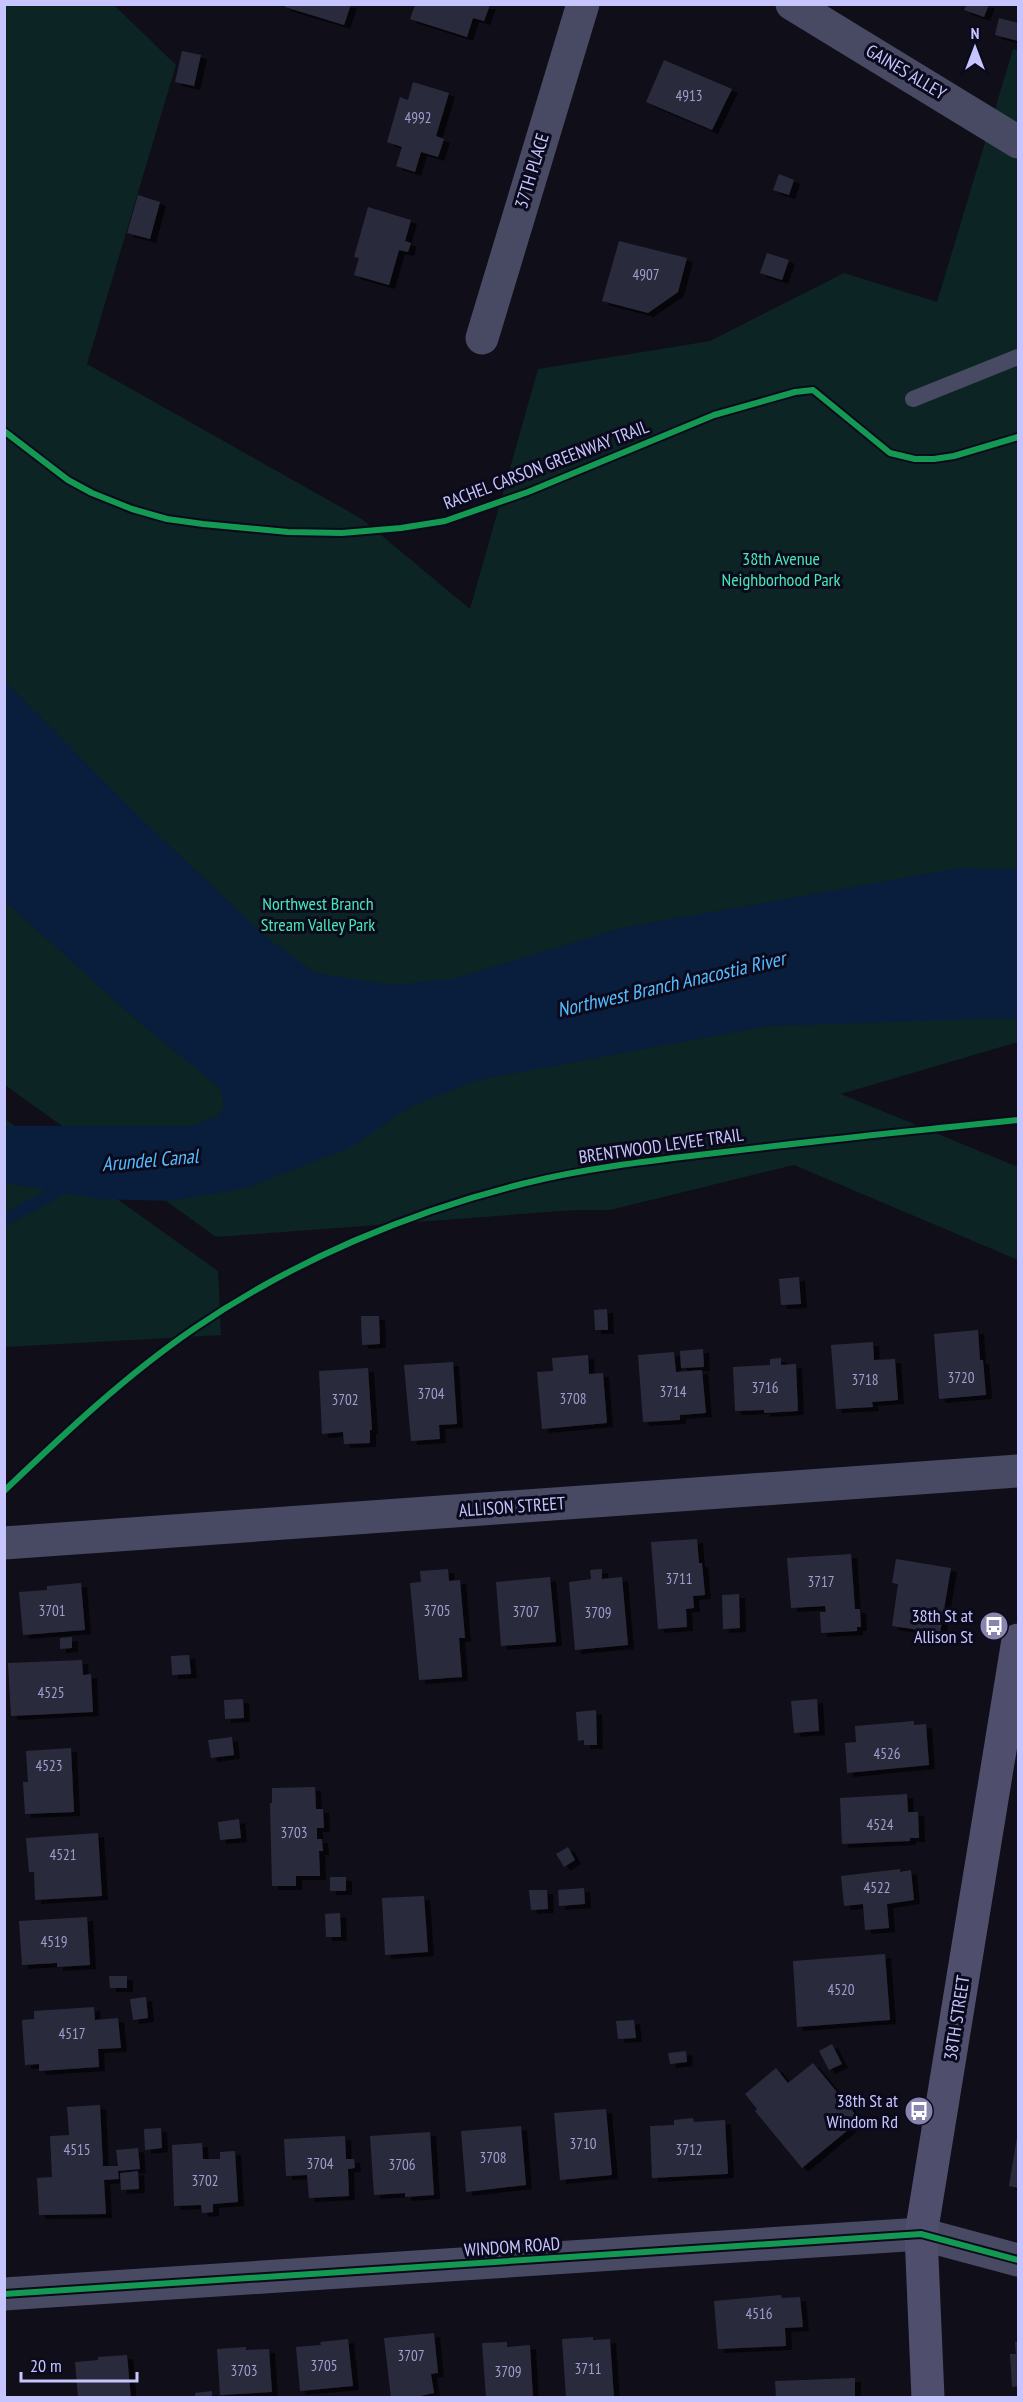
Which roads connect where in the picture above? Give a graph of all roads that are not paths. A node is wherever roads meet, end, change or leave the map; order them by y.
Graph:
1 (583, 4) edge
2 (792, 4) edge
3 (1018, 142) edge
4 (482, 338) dead end
5 (1018, 357) edge
6 (913, 399) dead end
7 (1018, 1471) edge
8 (4, 1543) edge
9 (1018, 1640) edge
10 (921, 2234) junction
11 (1018, 2260) edge
12 (4, 2294) edge
13 (928, 2397) edge

1 - 4 street, 37TH PLACE
2 - 3 street, GAINES ALLEY
5 - 6 lane
7 - 8 street, ALLISON STREET
9 - 10 main road, 38TH STREET
10 - 11 street, WINDOM ROAD
10 - 12 street, WINDOM ROAD
10 - 13 main road, 38TH STREET

